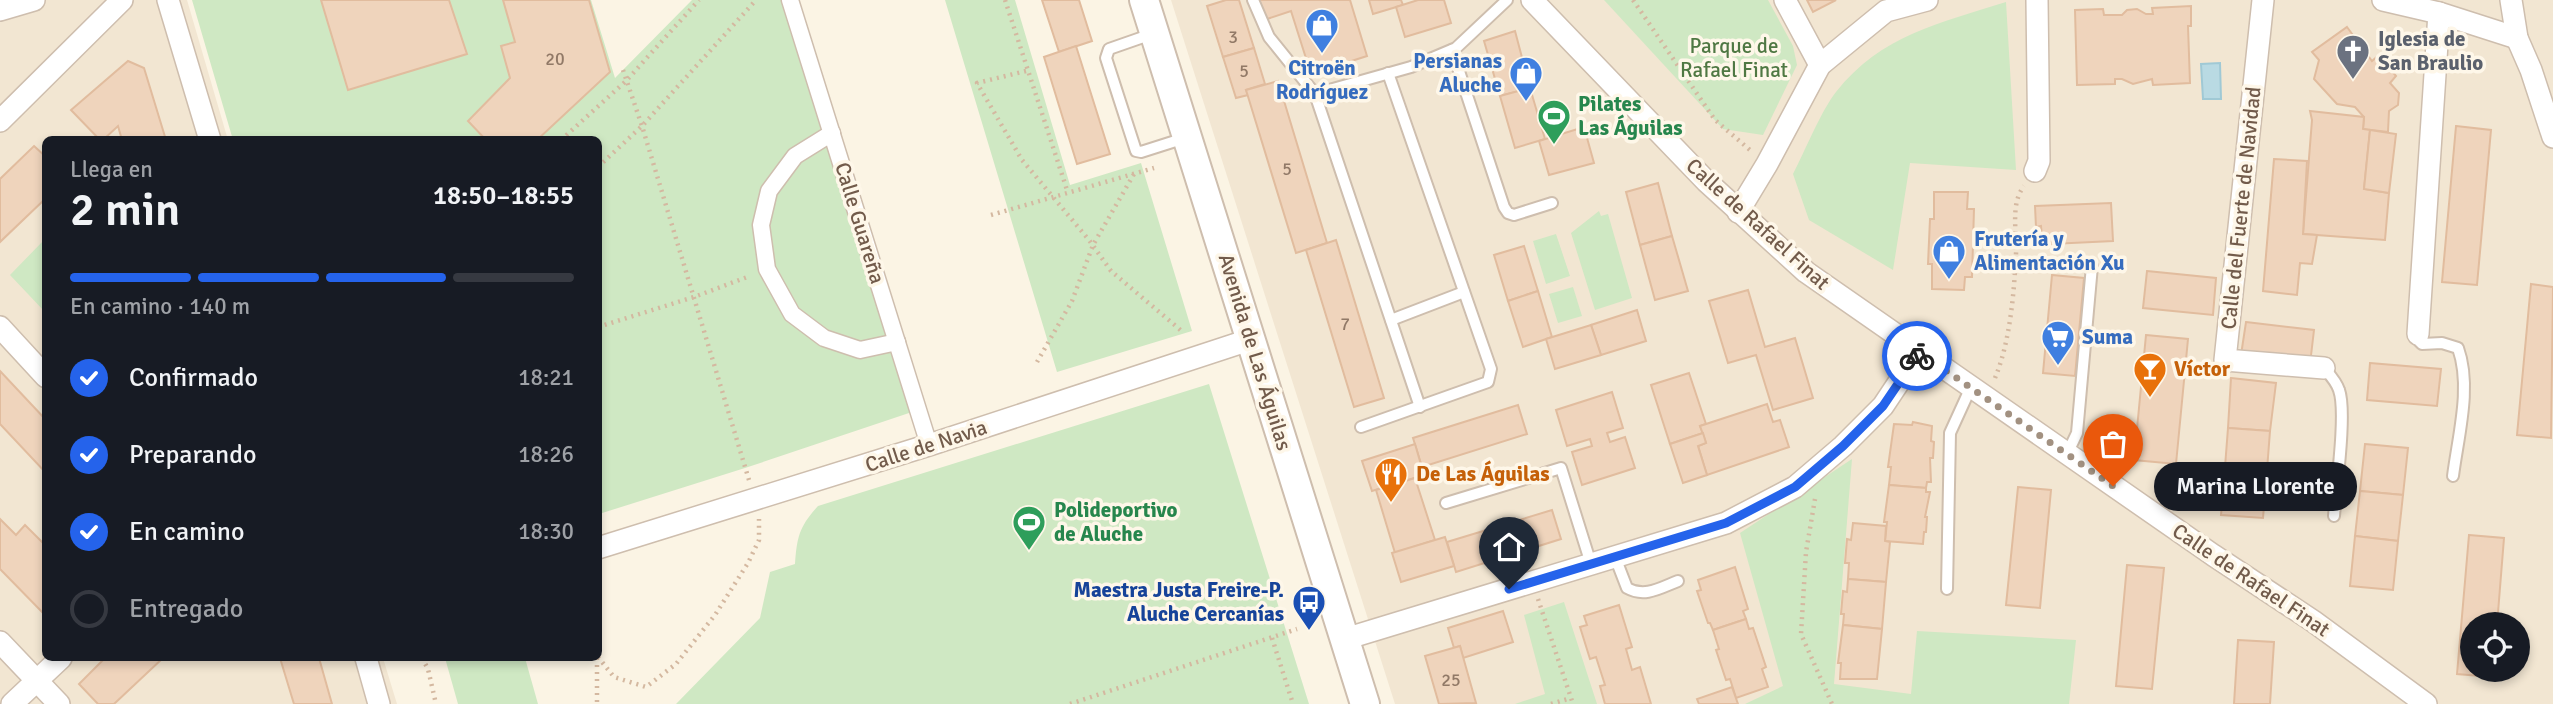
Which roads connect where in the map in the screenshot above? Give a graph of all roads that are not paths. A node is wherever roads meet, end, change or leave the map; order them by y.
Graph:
1 (34, 0) edge
2 (122, 0) edge
3 (168, 0) edge
4 (790, 0) edge
5 (1144, 0) edge
6 (1253, 0) edge
7 (1507, 0) edge
8 (1531, 0) edge
9 (1785, 0) edge
10 (1927, 0) edge
11 (2037, 0) edge
12 (2263, 0) edge
13 (2383, 0) edge
14 (2511, 0) edge
15 (0, 10) edge
16 (2439, 13) junction
17 (1154, 34) junction
18 (2518, 38) junction
19 (1452, 50) junction
20 (1820, 65) junction
21 (1388, 73) junction
22 (1315, 94) junction
23 (0, 121) edge
24 (832, 133) junction
25 (209, 136) edge
26 (1187, 137) junction
27 (2553, 137) edge
28 (2035, 171) road end
29 (1552, 203) dead end
30 (1738, 212) junction
31 (2092, 266) dead end
32 (1464, 292) junction
33 (1391, 320) junction
34 (0, 327) edge
35 (2418, 334) joint
36 (1252, 339) junction
37 (897, 342) junction
38 (1919, 352) junction
39 (2324, 368) joint
40 (42, 373) edge
41 (1979, 393) junction
42 (1420, 407) junction
43 (1361, 426) dead end
44 (929, 445) junction
45 (2067, 454) junction
46 (2453, 476) dead end
47 (1446, 502) dead end
48 (2334, 516) dead end
49 (602, 547) edge
50 (1615, 557) junction
51 (1591, 564) junction
52 (1678, 581) dead end
53 (1947, 589) dead end
54 (1345, 639) junction
55 (0, 642) edge
56 (58, 661) edge
57 (367, 661) edge
58 (36, 682) junction
59 (12, 704) edge
60 (59, 704) edge
61 (379, 704) edge
62 (1365, 704) edge
63 (2426, 704) edge

1 - 15 street
2 - 23 street
3 - 25 street
4 - 24 street, Calle Guareña
5 - 17 street, Avenida de Las Águilas
6 - 22 lane
7 - 19 lane
8 - 30 street, Calle de Rafael Finat
9 - 20 street
10 - 20 street
11 - 28 street
12 - 39 street, Calle del Fuerte de Navidad
13 - 16 street
14 - 18 street
16 - 18 street
16 - 35 street
17 - 26 street, Avenida de Las Águilas
17 - 26 lane
18 - 27 street
19 - 21 lane
19 - 29 lane
20 - 30 street
21 - 22 lane
21 - 32 lane
22 - 33 lane
24 - 37 street, Calle Guareña
24 - 37 street
26 - 36 street, Avenida de Las Águilas
30 - 38 street, Calle de Rafael Finat
31 - 45 lane
32 - 33 lane
32 - 42 lane
33 - 42 lane
34 - 40 street
35 - 46 lane
36 - 44 street, Calle de Navia
36 - 54 street, Avenida de Las Águilas
37 - 44 street, Calle Guareña
38 - 41 street, Calle de Rafael Finat
38 - 50 street
39 - 48 lane
41 - 45 street, Calle de Rafael Finat
41 - 53 lane
42 - 43 lane
44 - 49 street, Calle de Navia
45 - 63 street, Calle de Rafael Finat
47 - 51 lane
50 - 51 street
50 - 52 lane
51 - 54 street
54 - 62 street, Avenida de Las Águilas
55 - 58 street
56 - 58 street
57 - 61 street
58 - 59 street
58 - 60 street

